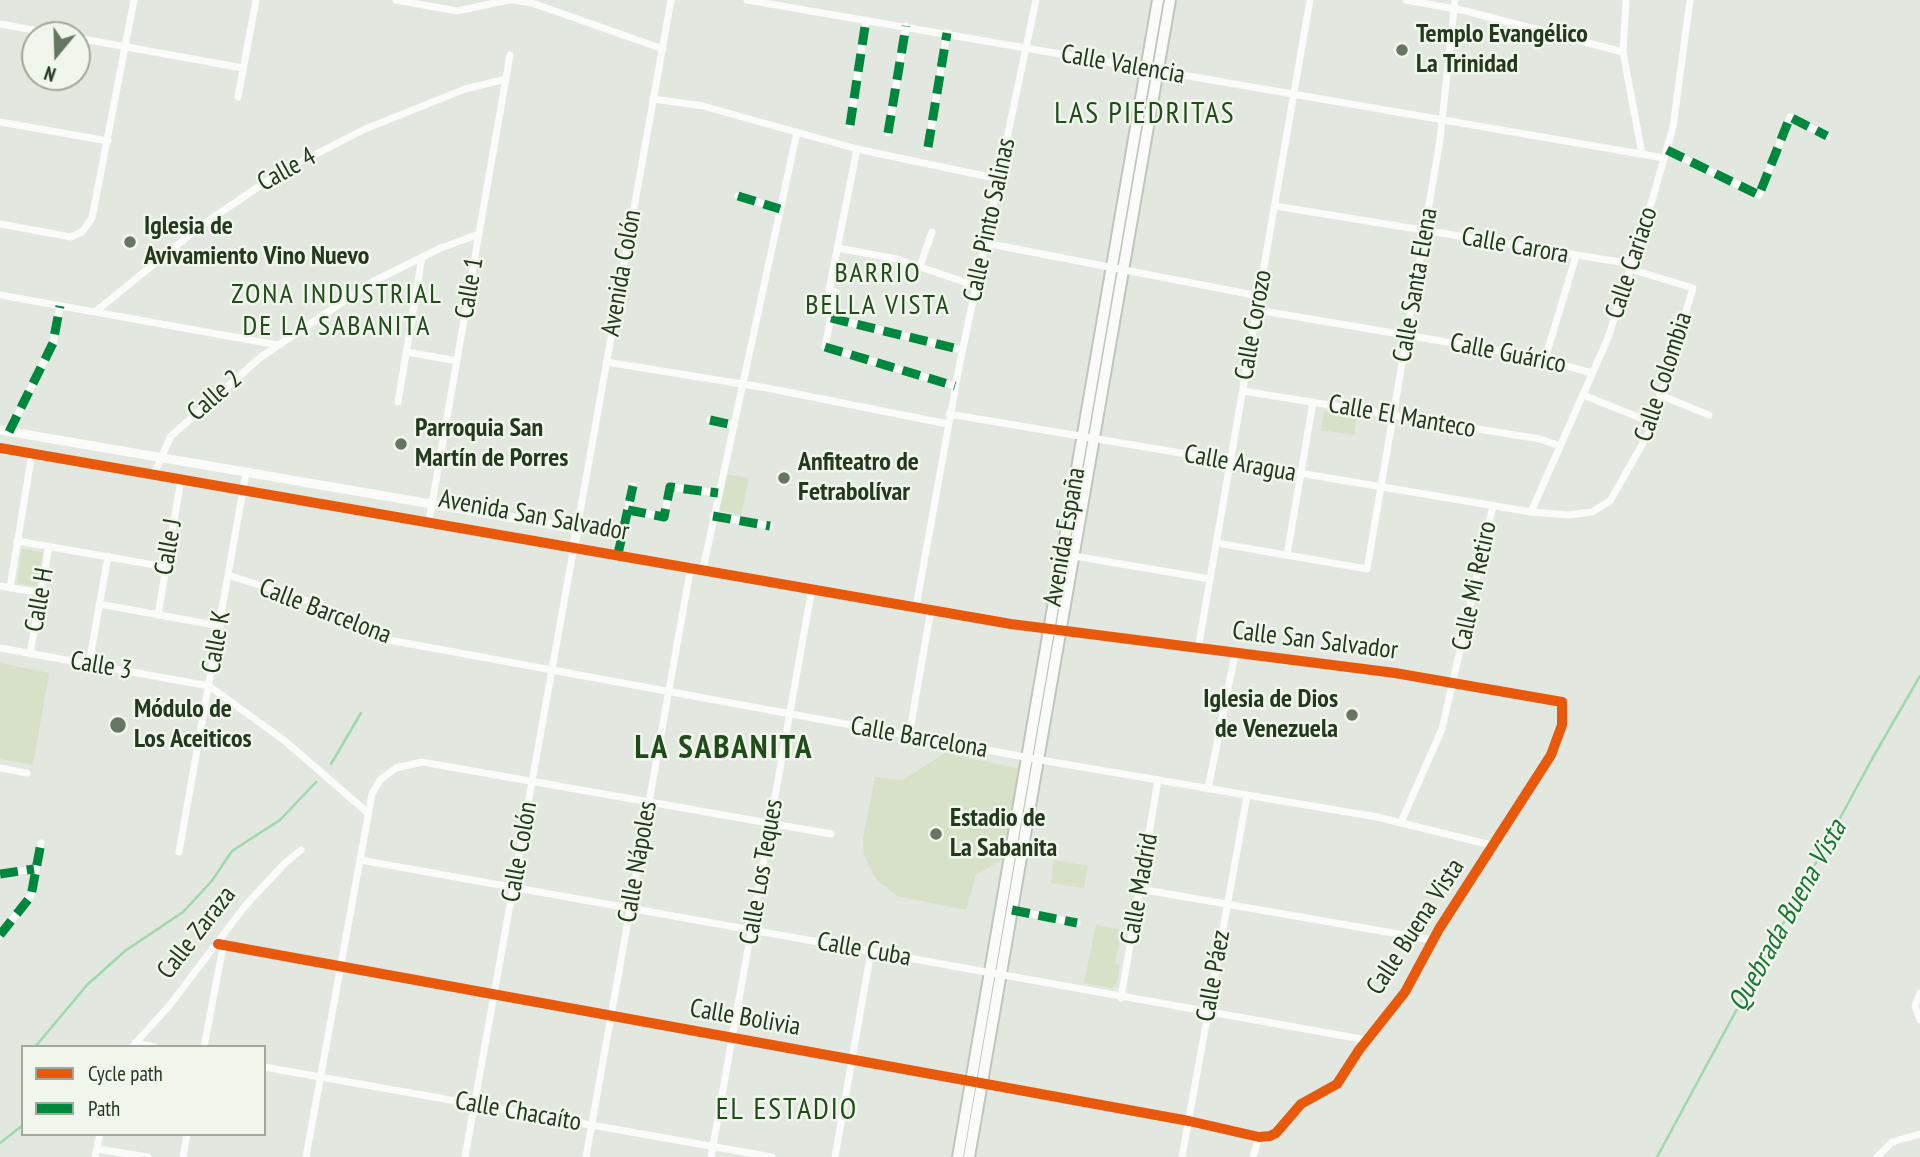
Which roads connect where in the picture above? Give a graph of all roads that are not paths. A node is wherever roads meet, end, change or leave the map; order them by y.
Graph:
1 (134, 0) edge
2 (256, 0) edge
3 (396, 0) edge
4 (511, 0) edge
5 (671, 0) edge
6 (747, 0) edge
7 (1036, 0) edge
8 (1158, 0) edge
9 (1170, 0) edge
10 (1310, 0) edge
11 (1406, 0) edge
12 (1626, 0) edge
13 (1690, 0) edge
14 (499, 1) edge
15 (1455, 4) edge
16 (866, 20) junction
17 (0, 24) edge
18 (906, 26) junction
19 (21, 28) edge
20 (947, 33) junction
21 (91, 41) edge
22 (125, 47) junction
23 (1027, 47) junction
24 (663, 49) junction
25 (1623, 51) junction
26 (510, 55) dead end
27 (243, 68) junction
28 (1152, 70) junction
29 (506, 79) junction
30 (1294, 94) junction
31 (238, 97) dead end
32 (653, 99) junction
33 (1442, 120) junction
34 (0, 122) edge
35 (850, 125) dead end
36 (797, 132) junction
37 (888, 133) dead end
38 (1828, 136) dead end
39 (108, 141) junction
40 (928, 147) dead end
41 (858, 149) junction
42 (1642, 154) junction
43 (1665, 154) junction
44 (999, 179) junction
45 (738, 196) dead end
46 (1275, 206) junction
47 (780, 209) junction
48 (0, 223) edge
49 (1425, 230) junction
50 (932, 232) dead end
51 (479, 234) junction
52 (985, 243) junction
53 (838, 248) junction
54 (1577, 256) junction
55 (422, 257) junction
56 (920, 266) junction
57 (1631, 267) junction
58 (1118, 270) junction
59 (976, 286) junction
60 (1693, 288) joint
61 (0, 295) edge
62 (1259, 296) junction
63 (60, 306) junction
64 (1257, 310) junction
65 (95, 312) junction
66 (831, 318) junction
67 (1408, 335) junction
68 (278, 345) junction
69 (962, 350) junction
70 (407, 352) junction
71 (1545, 359) junction
72 (457, 361) junction
73 (606, 362) junction
74 (1592, 373) junction
75 (742, 384) junction
76 (955, 386) junction
77 (1243, 391) junction
78 (1583, 395) junction
79 (1660, 395) junction
80 (398, 402) dead end
81 (1313, 402) junction
82 (949, 414) junction
83 (1393, 415) junction
84 (1709, 415) dead end
85 (710, 420) dead end
86 (1653, 423) junction
87 (948, 424) junction
88 (733, 425) junction
89 (4, 431) edge
90 (1089, 438) junction
91 (1560, 446) junction
92 (0, 448) edge
93 (32, 453) junction
94 (160, 458) junction
95 (1231, 462) junction
96 (246, 472) junction
97 (154, 474) junction
98 (1301, 474) junction
99 (181, 479) junction
100 (633, 486) dead end
101 (1380, 488) junction
102 (243, 489) junction
103 (718, 493) junction
104 (432, 504) junction
105 (1493, 506) junction
106 (628, 510) junction
107 (1531, 512) junction
108 (713, 516) junction
109 (429, 521) junction
110 (770, 526) dead end
111 (577, 529) junction
112 (18, 541) junction
113 (1217, 542) junction
114 (49, 546) junction
115 (574, 546) junction
116 (618, 554) junction
117 (1287, 555) junction
118 (108, 556) junction
119 (1074, 556) junction
120 (691, 566) junction
121 (166, 567) junction
122 (703, 569) junction
123 (228, 575) junction
124 (1210, 579) junction
125 (0, 586) edge
126 (10, 588) junction
127 (812, 588) junction
128 (41, 593) junction
129 (99, 604) junction
130 (916, 607) junction
131 (931, 609) junction
132 (158, 615) junction
133 (220, 626) junction
134 (1055, 631) junction
135 (0, 648) edge
136 (1198, 649) junction
137 (30, 654) junction
138 (1235, 654) junction
139 (89, 664) junction
140 (552, 669) junction
141 (1454, 682) junction
142 (209, 686) junction
143 (668, 691) junction
144 (1562, 702) joint
145 (790, 714) junction
146 (909, 736) junction
147 (1033, 758) junction
148 (0, 768) edge
149 (27, 773) dead end
150 (1158, 780) junction
151 (533, 781) junction
152 (1208, 789) junction
153 (1247, 796) junction
154 (649, 801) junction
155 (368, 813) junction
156 (1401, 822) junction
157 (771, 823) junction
158 (831, 834) dead end
159 (41, 844) dead end
160 (1495, 846) junction
161 (301, 850) dead end
162 (179, 852) dead end
163 (360, 860) junction
164 (34, 869) junction
165 (0, 874) edge
166 (513, 888) junction
167 (1140, 890) junction
168 (1227, 905) junction
169 (630, 909) junction
170 (1012, 909) junction
171 (1077, 923) dead end
172 (752, 930) junction
173 (0, 935) edge
174 (1433, 940) junction
175 (220, 945) junction
176 (871, 951) junction
177 (341, 969) junction
178 (995, 974) junction
179 (1920, 993) edge
180 (494, 996) junction
181 (1121, 998) junction
182 (1208, 1014) junction
183 (611, 1017) junction
184 (1920, 1020) edge
185 (732, 1039) junction
186 (1367, 1040) junction
187 (134, 1045) edge
188 (204, 1045) edge
189 (852, 1060) junction
190 (266, 1067) edge
191 (321, 1078) junction
192 (976, 1083) junction
193 (475, 1104) junction
194 (1189, 1121) junction
195 (592, 1125) junction
196 (1920, 1134) edge
197 (187, 1136) edge
198 (1259, 1137) junction
199 (713, 1147) junction
200 (96, 1153) edge
201 (148, 1157) edge
202 (183, 1157) edge
203 (306, 1157) edge
204 (465, 1157) edge
205 (586, 1157) edge
206 (711, 1157) edge
207 (772, 1157) edge
208 (835, 1157) edge
209 (958, 1157) edge
210 (970, 1157) edge
211 (1182, 1157) edge
212 (1253, 1157) edge
213 (1877, 1157) edge

1 - 22 street
2 - 27 street
3 - 14 street
4 - 14 street
4 - 24 street
5 - 24 street, Avenida Colón
6 - 16 street, Calle Valencia
7 - 23 street, Calle Pinto Salinas
8 - 28 main road, Avenida España
9 - 28 main road, Avenida España
10 - 30 street, Calle Corozo
11 - 15 street
12 - 25 street
13 - 43 street, Calle Cariaco
15 - 25 street
15 - 33 street, Calle Santa Elena
16 - 18 street, Calle Valencia
16 - 35 street
17 - 19 street
18 - 20 street, Calle Valencia
18 - 37 street
20 - 23 street, Calle Valencia
20 - 40 street
21 - 22 street
22 - 27 street
22 - 39 street
23 - 28 street, Calle Valencia
23 - 44 street, Calle Pinto Salinas
24 - 32 street, Avenida Colón
25 - 42 street
26 - 29 street, Calle 1
27 - 31 street
28 - 30 street, Calle Valencia
28 - 58 main road, Avenida España
29 - 51 street, Calle 1
29 - 65 street, Calle 4
30 - 33 street, Calle Valencia
30 - 46 street, Calle Corozo
32 - 36 street
32 - 73 street, Avenida Colón
33 - 42 street, Calle Valencia
33 - 49 street, Calle Santa Elena
34 - 39 street
36 - 41 street
36 - 47 street
38 - 43 street, Calle Valencia
39 - 48 street
41 - 44 street
41 - 53 street
42 - 43 street, Calle Valencia
43 - 57 street, Calle Cariaco
44 - 52 street, Calle Pinto Salinas
45 - 47 street
46 - 49 street, Calle Carora
46 - 62 street, Calle Corozo
47 - 75 street
49 - 54 street, Calle Carora
49 - 67 street, Calle Santa Elena
50 - 56 street
51 - 55 street, Calle 2
51 - 72 street, Calle 1
52 - 58 street
52 - 59 street, Calle Pinto Salinas
53 - 56 street
53 - 66 street
54 - 57 street, Calle Carora
54 - 71 street
55 - 68 street, Calle 2
55 - 70 street
56 - 59 street
57 - 60 street, Calle Carora
57 - 74 street, Calle Cariaco
58 - 62 street
58 - 90 main road, Avenida España
59 - 69 street, Calle Pinto Salinas
60 - 79 street, Calle Colombia
61 - 63 street
62 - 64 street, Calle Corozo
63 - 65 street
63 - 89 street
64 - 67 street, Calle Guárico
64 - 77 street, Calle Corozo
65 - 68 street
66 - 69 street
66 - 76 street
67 - 71 street, Calle Guárico
67 - 83 street, Calle Santa Elena
68 - 94 street, Calle 2
69 - 76 street, Calle Pinto Salinas
70 - 72 street
70 - 80 street
71 - 74 street, Calle Guárico
72 - 104 street, Calle 1
73 - 75 street
73 - 111 street, Avenida Colón
74 - 78 street, Calle Cariaco
75 - 87 street
75 - 88 street
76 - 82 street, Calle Pinto Salinas
77 - 81 street, Calle El Manteco
77 - 95 street, Calle Corozo
78 - 86 street
78 - 91 street, Calle Cariaco
79 - 84 street
79 - 86 street, Calle Colombia
81 - 83 street, Calle El Manteco
81 - 98 street
82 - 87 street, Calle Pinto Salinas
82 - 90 street, Calle Aragua
83 - 91 street, Calle El Manteco
83 - 101 street, Calle Santa Elena
85 - 88 street
86 - 107 street, Calle Colombia
87 - 130 street, Calle Pinto Salinas
88 - 103 street
89 - 94 street, Avenida San Salvador
90 - 95 street, Calle Aragua
90 - 119 main road, Avenida España
90 - 134 main road, Avenida España
91 - 107 street, Calle Cariaco
92 - 93 street, Avenida San Salvador
93 - 97 street, Avenida San Salvador
93 - 112 street, Calle H
94 - 96 street, Avenida San Salvador
94 - 97 street, Calle 2
95 - 98 street, Calle Aragua
95 - 113 street, Calle Corozo
96 - 102 street, Calle K
96 - 104 street, Avenida San Salvador
97 - 99 street, Avenida San Salvador
98 - 101 street, Calle Aragua
98 - 117 street
99 - 102 street, Avenida San Salvador
99 - 121 street, Calle J
100 - 106 street
101 - 105 street, Calle Aragua
101 - 117 street, Calle Santa Elena
102 - 109 street, Avenida San Salvador
102 - 123 street, Calle K
103 - 106 street
103 - 108 street
104 - 109 street, Calle 1
104 - 111 street, Avenida San Salvador
105 - 107 street, Calle Aragua
105 - 141 street, Calle Mi Retiro
106 - 116 street
108 - 110 street
108 - 122 street
109 - 115 street, Avenida San Salvador
111 - 115 street, Avenida Colón
112 - 114 street
112 - 126 street, Calle H
113 - 117 street
113 - 124 street, Calle Corozo
114 - 118 street
114 - 128 street, Calle H
115 - 116 street, Avenida San Salvador
115 - 140 street, Calle Colón
116 - 120 street, Avenida San Salvador
118 - 121 street
118 - 129 street
119 - 124 street
119 - 134 main road, Avenida España
120 - 122 street, Avenida San Salvador
120 - 143 street, Calle Nápoles
121 - 132 street, Calle J
122 - 127 street, Avenida San Salvador
123 - 133 street, Calle K
123 - 140 street, Calle Barcelona
124 - 136 street, Calle Corozo
125 - 126 street
126 - 128 street
127 - 130 street, Avenida San Salvador
127 - 145 street, Calle Los Teques
128 - 137 street, Calle H
129 - 132 street
129 - 139 street
130 - 131 street, Avenida San Salvador
131 - 134 street, Avenida San Salvador
131 - 146 street
132 - 133 street
133 - 142 street, Calle K
134 - 136 street, Calle San Salvador
134 - 147 main road, Avenida España
135 - 137 street, Calle 3
136 - 138 street, Calle San Salvador
137 - 139 street, Calle 3
138 - 141 street, Calle San Salvador
138 - 152 street
139 - 142 street, Calle 3
140 - 143 street, Calle Barcelona
140 - 151 street, Calle Colón
141 - 144 street, Calle San Salvador
141 - 156 street, Calle Mi Retiro
142 - 155 street, Calle 3
142 - 162 street, Calle K
143 - 145 street, Calle Barcelona
143 - 154 street, Calle Nápoles
144 - 160 street, Calle Buena Vista
145 - 146 street, Calle Barcelona
145 - 157 street, Calle Los Teques
146 - 147 street, Calle Barcelona
147 - 150 street, Calle Barcelona
147 - 170 main road, Avenida España
147 - 178 main road, Avenida España
148 - 149 street
150 - 152 street, Calle Barcelona
150 - 167 street, Calle Madrid
151 - 154 street
151 - 155 street
151 - 166 street, Calle Colón
152 - 153 street, Calle Barcelona
153 - 156 street, Calle Barcelona
153 - 168 street, Calle Páez
154 - 157 street
154 - 169 street, Calle Nápoles
155 - 163 street
156 - 160 street, Calle Barcelona
157 - 158 street
157 - 172 street, Calle Los Teques
159 - 164 street
160 - 174 street, Calle Buena Vista
161 - 175 street, Calle Zaraza
163 - 166 street, Calle Cuba
163 - 177 street
164 - 165 street
164 - 173 street
166 - 169 street, Calle Cuba
166 - 180 street, Calle Colón
167 - 168 street
167 - 181 street, Calle Madrid
168 - 174 street
168 - 182 street, Calle Páez
169 - 172 street, Calle Cuba
169 - 183 street, Calle Nápoles
170 - 171 street
170 - 178 main road, Avenida España
172 - 176 street, Calle Cuba
172 - 185 street, Calle Los Teques
174 - 186 street, Calle Buena Vista
175 - 177 street, Calle Bolivia
175 - 187 street, Calle Zaraza
175 - 188 street
176 - 178 street, Calle Cuba
176 - 189 street
177 - 180 street, Calle Bolivia
177 - 191 street
178 - 181 street, Calle Cuba
178 - 192 main road, Avenida España
179 - 184 street
180 - 183 street, Calle Bolivia
180 - 193 street, Calle Colón
181 - 182 street, Calle Cuba
182 - 186 street, Calle Cuba
182 - 194 street, Calle Páez
183 - 185 street, Calle Bolivia
183 - 195 street, Calle Nápoles
185 - 189 street, Calle Bolivia
185 - 199 street, Calle Los Teques
186 - 198 street, Calle Buena Vista
189 - 192 street, Calle Bolivia
189 - 208 street
190 - 191 street, Calle Chacaíto
191 - 193 street, Calle Chacaíto
191 - 203 street
192 - 194 street, Calle Bolivia
192 - 209 main road, Avenida España
192 - 210 main road, Avenida España
193 - 195 street, Calle Chacaíto
193 - 204 street, Calle Colón
194 - 198 street, Calle Bolivia
194 - 211 street, Calle Páez
195 - 199 street, Calle Chacaíto
195 - 205 street, Calle Nápoles
196 - 213 street
197 - 202 street
198 - 212 street
199 - 206 street, Calle Los Teques
199 - 207 street, Calle Chacaíto
200 - 201 street

